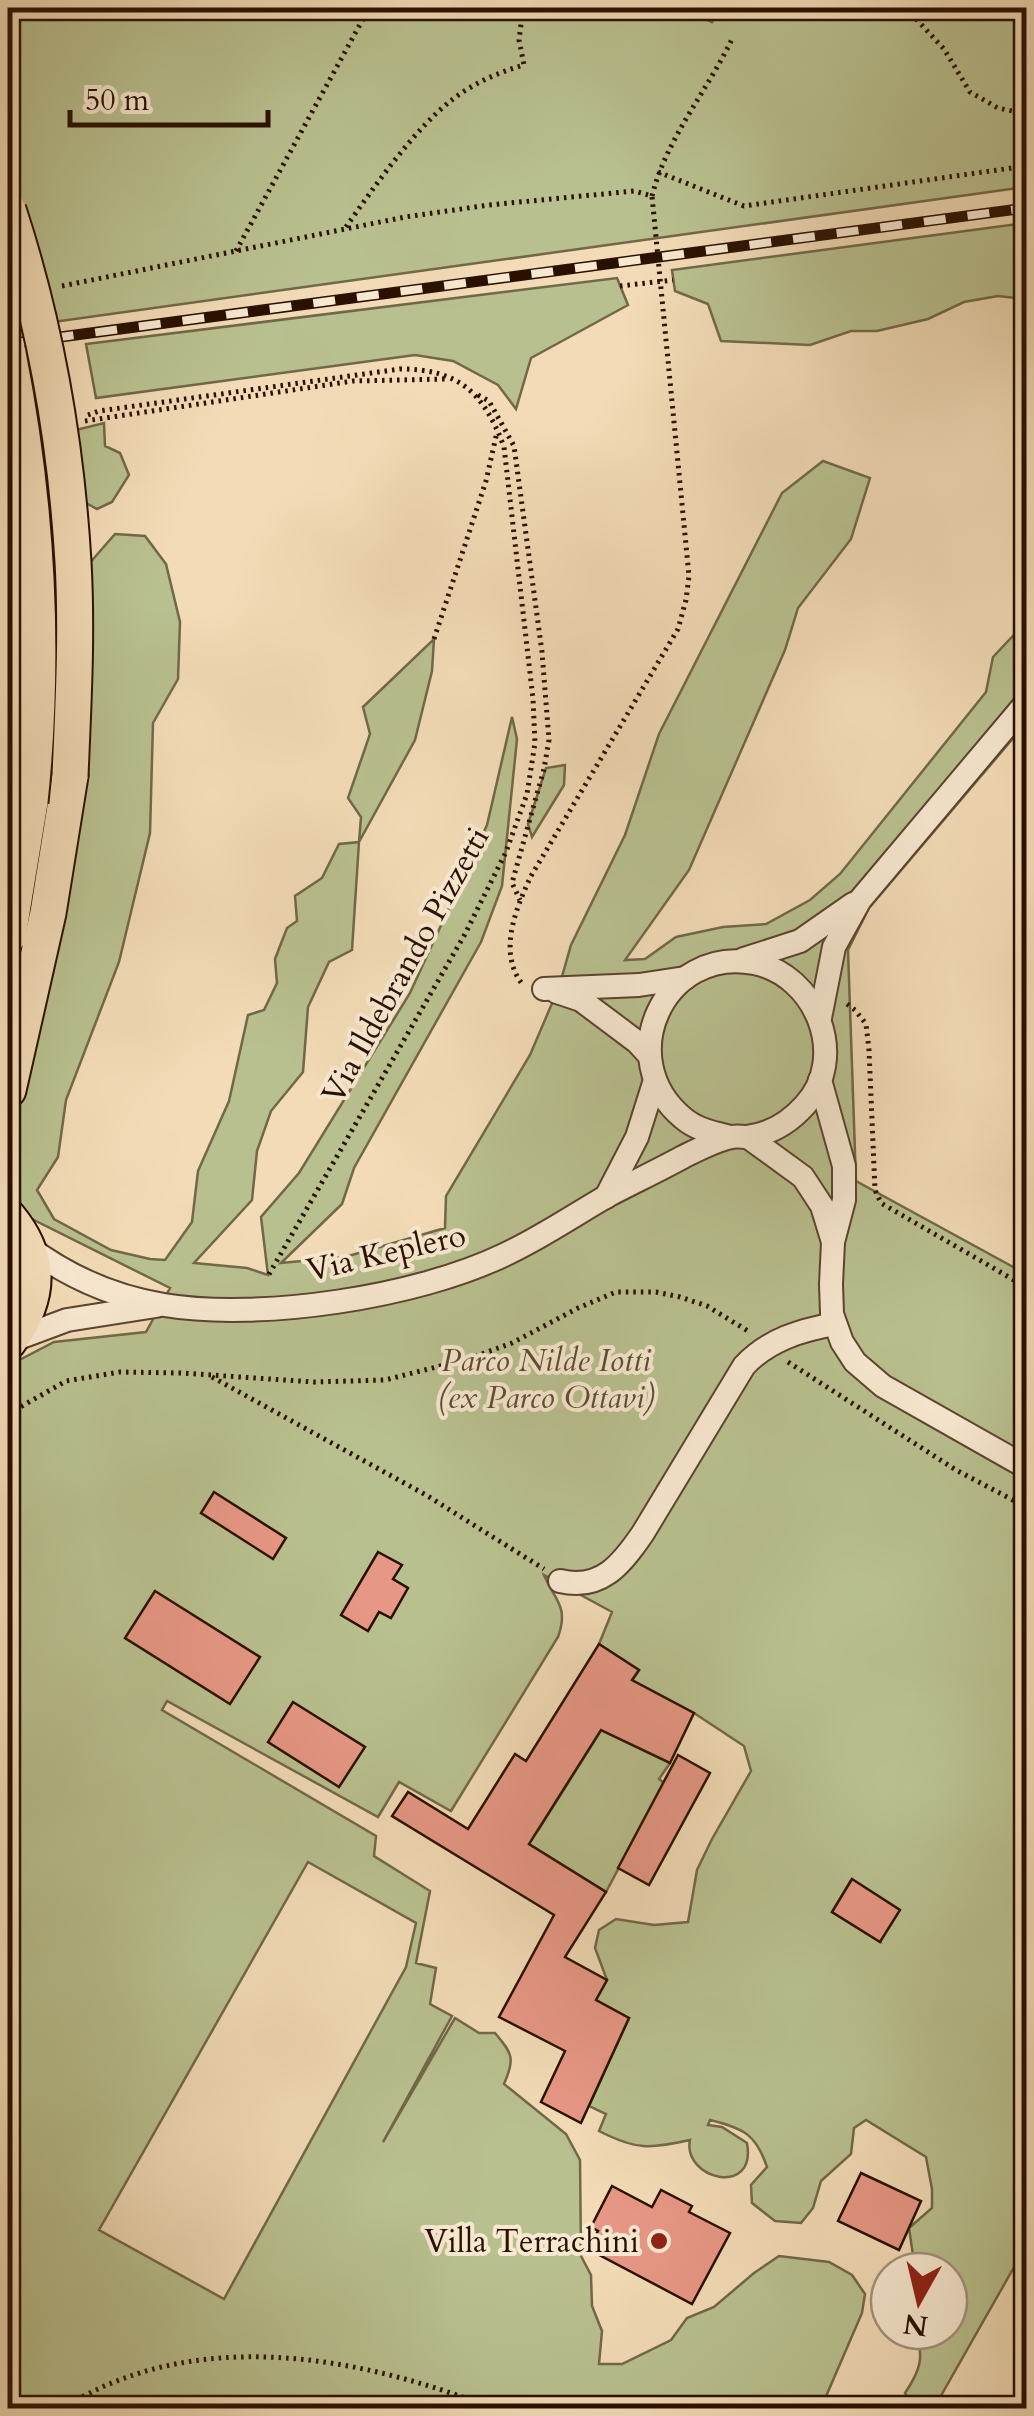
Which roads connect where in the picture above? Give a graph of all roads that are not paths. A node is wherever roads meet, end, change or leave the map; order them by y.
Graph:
1 (736, 8) edge
2 (754, 8) edge
3 (8, 210) edge
4 (8, 353) edge
5 (1026, 703) edge
6 (860, 900) junction
7 (8, 936) edge
8 (735, 961) junction
9 (686, 978) junction
10 (820, 1018) junction
11 (649, 1055) junction
12 (654, 1080) junction
13 (820, 1080) junction
14 (8, 1090) edge
15 (740, 1137) junction
16 (606, 1197) junction
17 (17, 1232) edge
18 (833, 1242) junction
19 (164, 1305) junction
20 (835, 1324) junction
21 (8, 1342) edge
22 (1026, 1467) edge
23 (560, 1581) road end

1 - 2 street
3 - 14 main road, bridge
4 - 7 main road, bridge
5 - 6 street
6 - 8 street
6 - 10 street
8 - 9 street
8 - 10 street
9 - 11 street
9 - 11 street
10 - 13 street
11 - 12 street
12 - 15 street
12 - 16 street
13 - 15 street
13 - 18 street
15 - 16 street, Via Keplero
15 - 18 street
16 - 19 street, Via Keplero
17 - 19 street
17 - 21 main road
18 - 20 street
19 - 21 street
20 - 22 street
20 - 23 street

